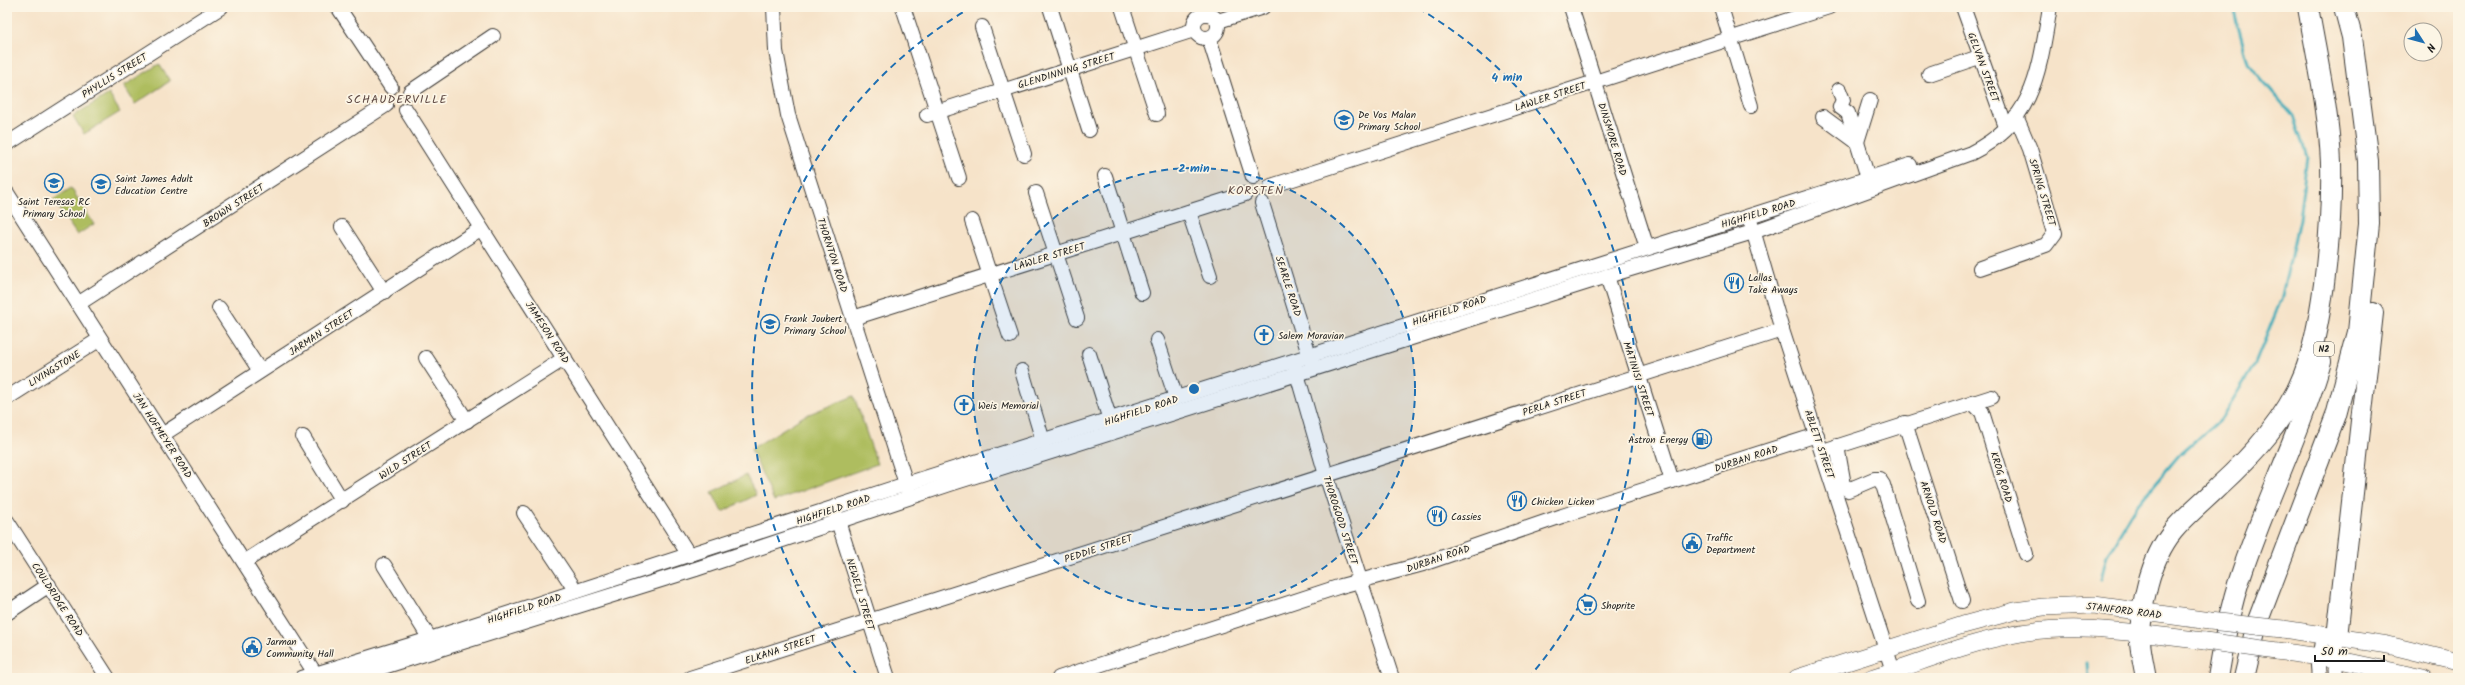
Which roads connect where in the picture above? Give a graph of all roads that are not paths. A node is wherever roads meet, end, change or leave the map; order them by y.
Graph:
1 (221, 7) edge
2 (338, 7) edge
3 (774, 7) edge
4 (903, 7) edge
5 (1050, 7) edge
6 (1122, 7) edge
7 (1263, 7) edge
8 (1571, 7) edge
9 (1721, 7) edge
10 (1829, 7) edge
11 (1963, 7) edge
12 (2050, 7) edge
13 (2308, 7) edge
14 (2313, 7) edge
15 (2344, 7) edge
16 (1200, 11) edge
17 (1793, 12) edge
18 (1218, 21) junction
19 (982, 27) dead end
20 (1194, 30) junction
21 (493, 36) dead end
22 (2352, 37) junction
23 (1209, 38) junction
24 (1730, 38) junction
25 (1136, 48) junction
26 (1979, 57) junction
27 (1068, 69) junction
28 (1929, 74) dead end
29 (1595, 82) junction
30 (391, 87) junction
31 (1004, 89) junction
32 (410, 92) junction
33 (1870, 100) dead end
34 (1843, 101) dead end
35 (386, 105) junction
36 (1751, 106) dead end
37 (406, 110) junction
38 (932, 113) junction
39 (1157, 114) dead end
40 (2016, 116) junction
41 (1823, 117) dead end
42 (1090, 130) dead end
43 (2003, 130) junction
44 (1857, 142) junction
45 (7, 144) edge
46 (1024, 154) dead end
47 (1104, 176) dead end
48 (1253, 177) junction
49 (959, 178) dead end
50 (1868, 178) junction
51 (1271, 186) junction
52 (7, 193) edge
53 (1036, 193) dead end
54 (1245, 194) junction
55 (1262, 202) junction
56 (1189, 212) junction
57 (1750, 217) junction
58 (972, 221) dead end
59 (342, 228) dead end
60 (480, 229) junction
61 (1753, 232) junction
62 (1123, 233) junction
63 (1647, 248) junction
64 (1057, 254) junction
65 (1980, 268) dead end
66 (990, 275) junction
67 (1210, 276) dead end
68 (1607, 276) junction
69 (384, 292) junction
70 (1142, 293) dead end
71 (78, 304) junction
72 (219, 308) dead end
73 (853, 318) junction
74 (1077, 318) dead end
75 (1782, 330) junction
76 (1010, 336) dead end
77 (100, 339) junction
78 (1361, 339) junction
79 (1157, 340) dead end
80 (1367, 352) junction
81 (1089, 354) dead end
82 (1311, 355) junction
83 (426, 358) dead end
84 (564, 358) junction
85 (1293, 361) junction
86 (1313, 369) junction
87 (260, 371) junction
88 (1022, 371) dead end
89 (1296, 374) junction
90 (1638, 375) junction
91 (1992, 397) dead end
92 (7, 398) edge
93 (1176, 398) junction
94 (1972, 403) junction
95 (1110, 420) junction
96 (467, 421) junction
97 (1905, 423) junction
98 (162, 435) junction
99 (1816, 435) junction
100 (303, 437) dead end
101 (1043, 441) junction
102 (1837, 446) junction
103 (1823, 451) junction
104 (1326, 475) junction
105 (1672, 481) junction
106 (906, 484) junction
107 (911, 499) junction
108 (342, 501) junction
109 (834, 509) junction
110 (524, 513) dead end
111 (7, 521) edge
112 (839, 522) junction
113 (2026, 554) dead end
114 (689, 555) junction
115 (244, 562) junction
116 (384, 565) dead end
117 (1361, 580) junction
118 (49, 585) junction
119 (576, 591) junction
120 (1918, 601) dead end
121 (1962, 601) dead end
122 (2144, 612) junction
123 (7, 613) edge
124 (869, 620) junction
125 (2141, 634) junction
126 (2330, 636) junction
127 (430, 639) junction
128 (1885, 649) junction
129 (2327, 658) junction
130 (2458, 662) edge
131 (384, 666) edge
132 (1893, 671) junction
133 (312, 677) edge
134 (108, 678) edge
135 (348, 678) edge
136 (690, 678) edge
137 (888, 678) edge
138 (1059, 678) edge
139 (1392, 678) edge
140 (1797, 678) edge
141 (1871, 678) edge
142 (2146, 678) edge
143 (2218, 678) edge
144 (2244, 678) edge
145 (2319, 678) edge
146 (2336, 678) edge
147 (2424, 678) edge

1 - 45 street, PHYLLIS STREET
2 - 30 street
3 - 73 street, THORNTON ROAD
4 - 38 street
5 - 27 street
6 - 25 street
7 - 18 street
8 - 29 street, DINSMORE ROAD
9 - 24 street
10 - 17 street, LAWLER STREET
11 - 26 street, GELVAN STREET
12 - 40 street
13 - 122 highway
14 - 143 highway, N2
15 - 22 highway
16 - 18 street
16 - 20 street
17 - 24 street, LAWLER STREET
18 - 23 street
19 - 31 street
20 - 23 street
20 - 25 street, GLENDINNING STREET
21 - 32 street
22 - 126 highway
22 - 144 highway
23 - 48 street
24 - 29 street, LAWLER STREET
24 - 36 street
25 - 27 street, GLENDINNING STREET
25 - 39 street
26 - 28 street
26 - 43 street, GELVAN STREET
27 - 31 street, GLENDINNING STREET
27 - 42 street
29 - 51 street, LAWLER STREET
29 - 63 street, DINSMORE ROAD
30 - 32 street
30 - 35 street
31 - 38 street, GLENDINNING STREET
31 - 46 street
32 - 37 street
33 - 44 street
34 - 44 street
35 - 37 street
35 - 71 street, BROWN STREET
37 - 60 street, JAMESON ROAD
38 - 49 street
40 - 43 street
40 - 65 street, SPRING STREET
41 - 44 street
43 - 50 street, HIGHFIELD ROAD
43 - 61 street, HIGHFIELD ROAD
44 - 50 street
47 - 62 street
48 - 51 street
48 - 54 street
50 - 57 street, HIGHFIELD ROAD
51 - 55 street
52 - 71 street, JAN HOFMEYER ROAD
53 - 64 street
54 - 55 street
54 - 56 street, LAWLER STREET
55 - 82 street, SEARLE ROAD
56 - 62 street, LAWLER STREET
56 - 67 street
57 - 61 street, ABLETT STREET
57 - 63 street, HIGHFIELD ROAD
58 - 66 street
59 - 69 street
60 - 69 street, JARMAN STREET
60 - 84 street, JAMESON ROAD
61 - 68 street, HIGHFIELD ROAD
61 - 75 street, ABLETT STREET
62 - 64 street, LAWLER STREET
62 - 70 street
63 - 78 street, HIGHFIELD ROAD
64 - 66 street, LAWLER STREET
64 - 74 street
66 - 73 street, LAWLER STREET
66 - 76 street
68 - 80 street, HIGHFIELD ROAD
68 - 90 street, MATINISI STREET
69 - 87 street, JARMAN STREET
71 - 77 street, JAN HOFMEYER ROAD
72 - 87 street
73 - 106 street, THORNTON ROAD
75 - 90 street, PERLA STREET
75 - 99 street, ABLETT STREET
77 - 92 street, LIVINGSTONE
77 - 98 street, JAN HOFMEYER ROAD
78 - 80 street
78 - 82 street, HIGHFIELD ROAD
79 - 93 street
80 - 86 street, HIGHFIELD ROAD
81 - 95 street
82 - 85 street, HIGHFIELD ROAD
82 - 86 street, SEARLE ROAD
83 - 96 street
84 - 96 street, WILD STREET
84 - 114 street, JAMESON ROAD
85 - 89 street, THOROGOOD STREET
85 - 93 street, HIGHFIELD ROAD
86 - 89 street, HIGHFIELD ROAD
87 - 98 street, JARMAN STREET
88 - 101 street
89 - 104 street, THOROGOOD STREET
89 - 107 street, HIGHFIELD ROAD
90 - 104 street, PERLA STREET
90 - 105 street, MATINISI STREET
91 - 94 street
93 - 95 street, HIGHFIELD ROAD
94 - 97 street
94 - 113 street, KROG ROAD
95 - 101 street, HIGHFIELD ROAD
96 - 108 street, WILD STREET
97 - 102 street
97 - 121 street, ARNOLD ROAD
98 - 115 street, JAN HOFMEYER ROAD
99 - 103 street, ABLETT STREET
99 - 105 street, DURBAN ROAD
100 - 108 street
101 - 106 street, HIGHFIELD ROAD
102 - 103 street
102 - 120 street
103 - 128 street, ABLETT STREET
104 - 117 street, THOROGOOD STREET
104 - 124 street, PEDDIE STREET
105 - 117 street, DURBAN ROAD
106 - 107 street, THORNTON ROAD
106 - 109 street, HIGHFIELD ROAD
107 - 112 street, HIGHFIELD ROAD
108 - 115 street, WILD STREET
109 - 112 street, NEWELL STREET
109 - 114 street, HIGHFIELD ROAD
110 - 119 street
111 - 118 street, COULDRIDGE ROAD
112 - 124 street, NEWELL STREET
112 - 131 street, HIGHFIELD ROAD
114 - 119 street, HIGHFIELD ROAD
115 - 133 street, JAN HOFMEYER ROAD
116 - 127 street
117 - 138 street, DURBAN ROAD
117 - 139 street, THOROGOOD STREET
118 - 123 street
118 - 134 street, COULDRIDGE ROAD
119 - 127 street, HIGHFIELD ROAD
122 - 125 highway
122 - 126 main road, STANFORD ROAD, bridge
122 - 128 main road, STANFORD ROAD
124 - 136 street, ELKANA STREET
124 - 137 street, NEWELL STREET
125 - 129 main road, bridge
125 - 132 main road
125 - 142 highway
126 - 129 street
126 - 130 main road, STANFORD ROAD
127 - 131 street, HIGHFIELD ROAD
128 - 132 street, ABLETT STREET
128 - 140 main road, STANFORD ROAD
129 - 145 street
129 - 146 street
129 - 147 main road
131 - 133 street, HIGHFIELD ROAD
131 - 135 street, HIGHFIELD ROAD
132 - 141 main road

